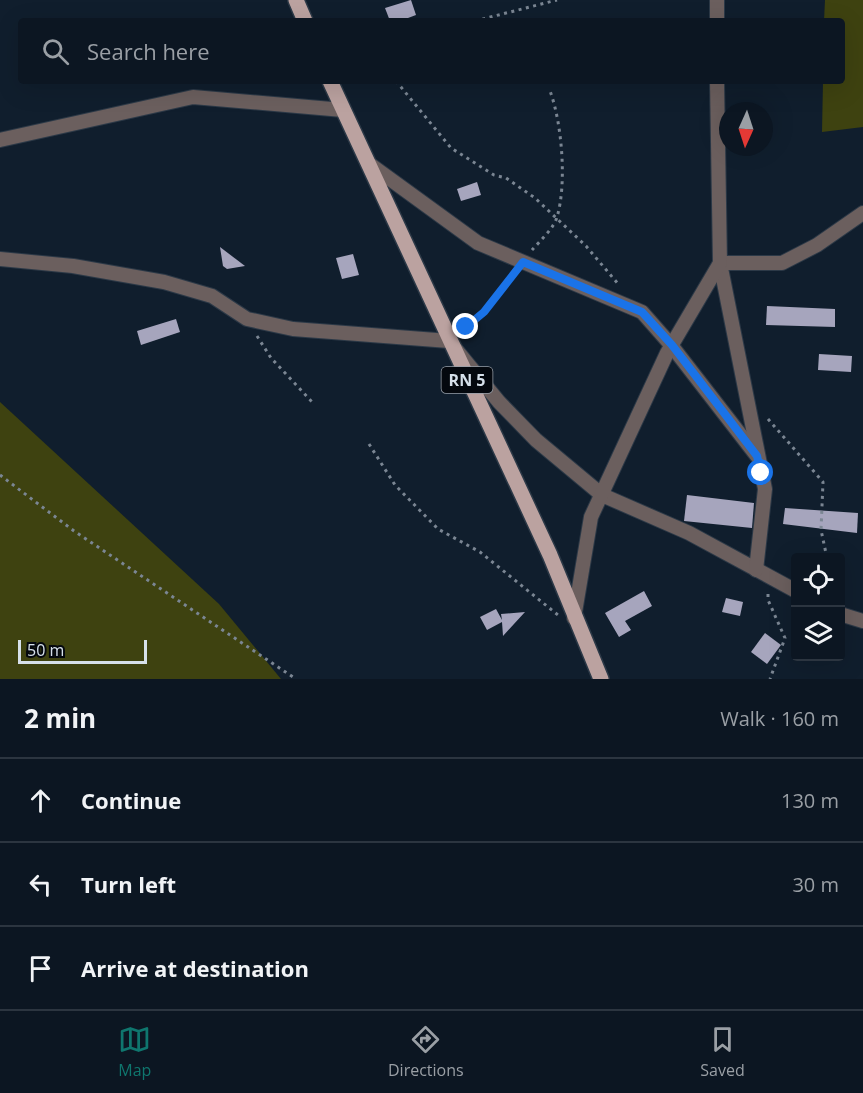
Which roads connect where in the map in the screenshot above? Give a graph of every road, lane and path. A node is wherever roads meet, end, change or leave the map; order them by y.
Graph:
1 (296, 0) edge
2 (557, 0) edge
3 (717, 0) edge
4 (304, 18) edge
5 (487, 18) edge
6 (717, 18) edge
7 (331, 84) edge
8 (398, 84) edge
9 (717, 84) edge
10 (550, 91) dead end
11 (343, 110) junction
12 (0, 141) edge
13 (367, 162) junction
14 (863, 213) edge
15 (557, 219) junction
16 (0, 259) edge
17 (523, 262) junction
18 (720, 263) junction
19 (621, 287) dead end
20 (247, 319) junction
21 (449, 341) junction
22 (672, 345) junction
23 (314, 404) dead end
24 (766, 417) dead end
25 (369, 444) dead end
26 (757, 456) junction
27 (0, 475) edge
28 (603, 495) junction
29 (826, 553) edge
30 (756, 570) junction
31 (770, 578) junction
32 (791, 589) edge
33 (845, 616) edge
34 (574, 618) junction
35 (863, 621) edge
36 (296, 679) edge
37 (601, 679) edge
38 (770, 679) edge

1 - 4 main road
2 - 5 path
3 - 6 street
7 - 11 main road, RN 5
8 - 15 path
9 - 18 street
10 - 15 path
11 - 12 street
11 - 13 main road, RN 5
13 - 17 street
13 - 21 main road, RN 5
14 - 18 street
15 - 17 path
15 - 19 path
16 - 20 street
17 - 21 path
17 - 22 street
18 - 22 street
18 - 26 street
20 - 21 street
20 - 23 path
21 - 28 street
21 - 34 main road, RN 5
22 - 26 street
22 - 28 street
24 - 29 path
25 - 34 path
26 - 30 street
27 - 36 path
28 - 30 street
28 - 34 street
30 - 31 street
31 - 32 street
31 - 38 path
33 - 35 street
34 - 37 main road, RN 5

